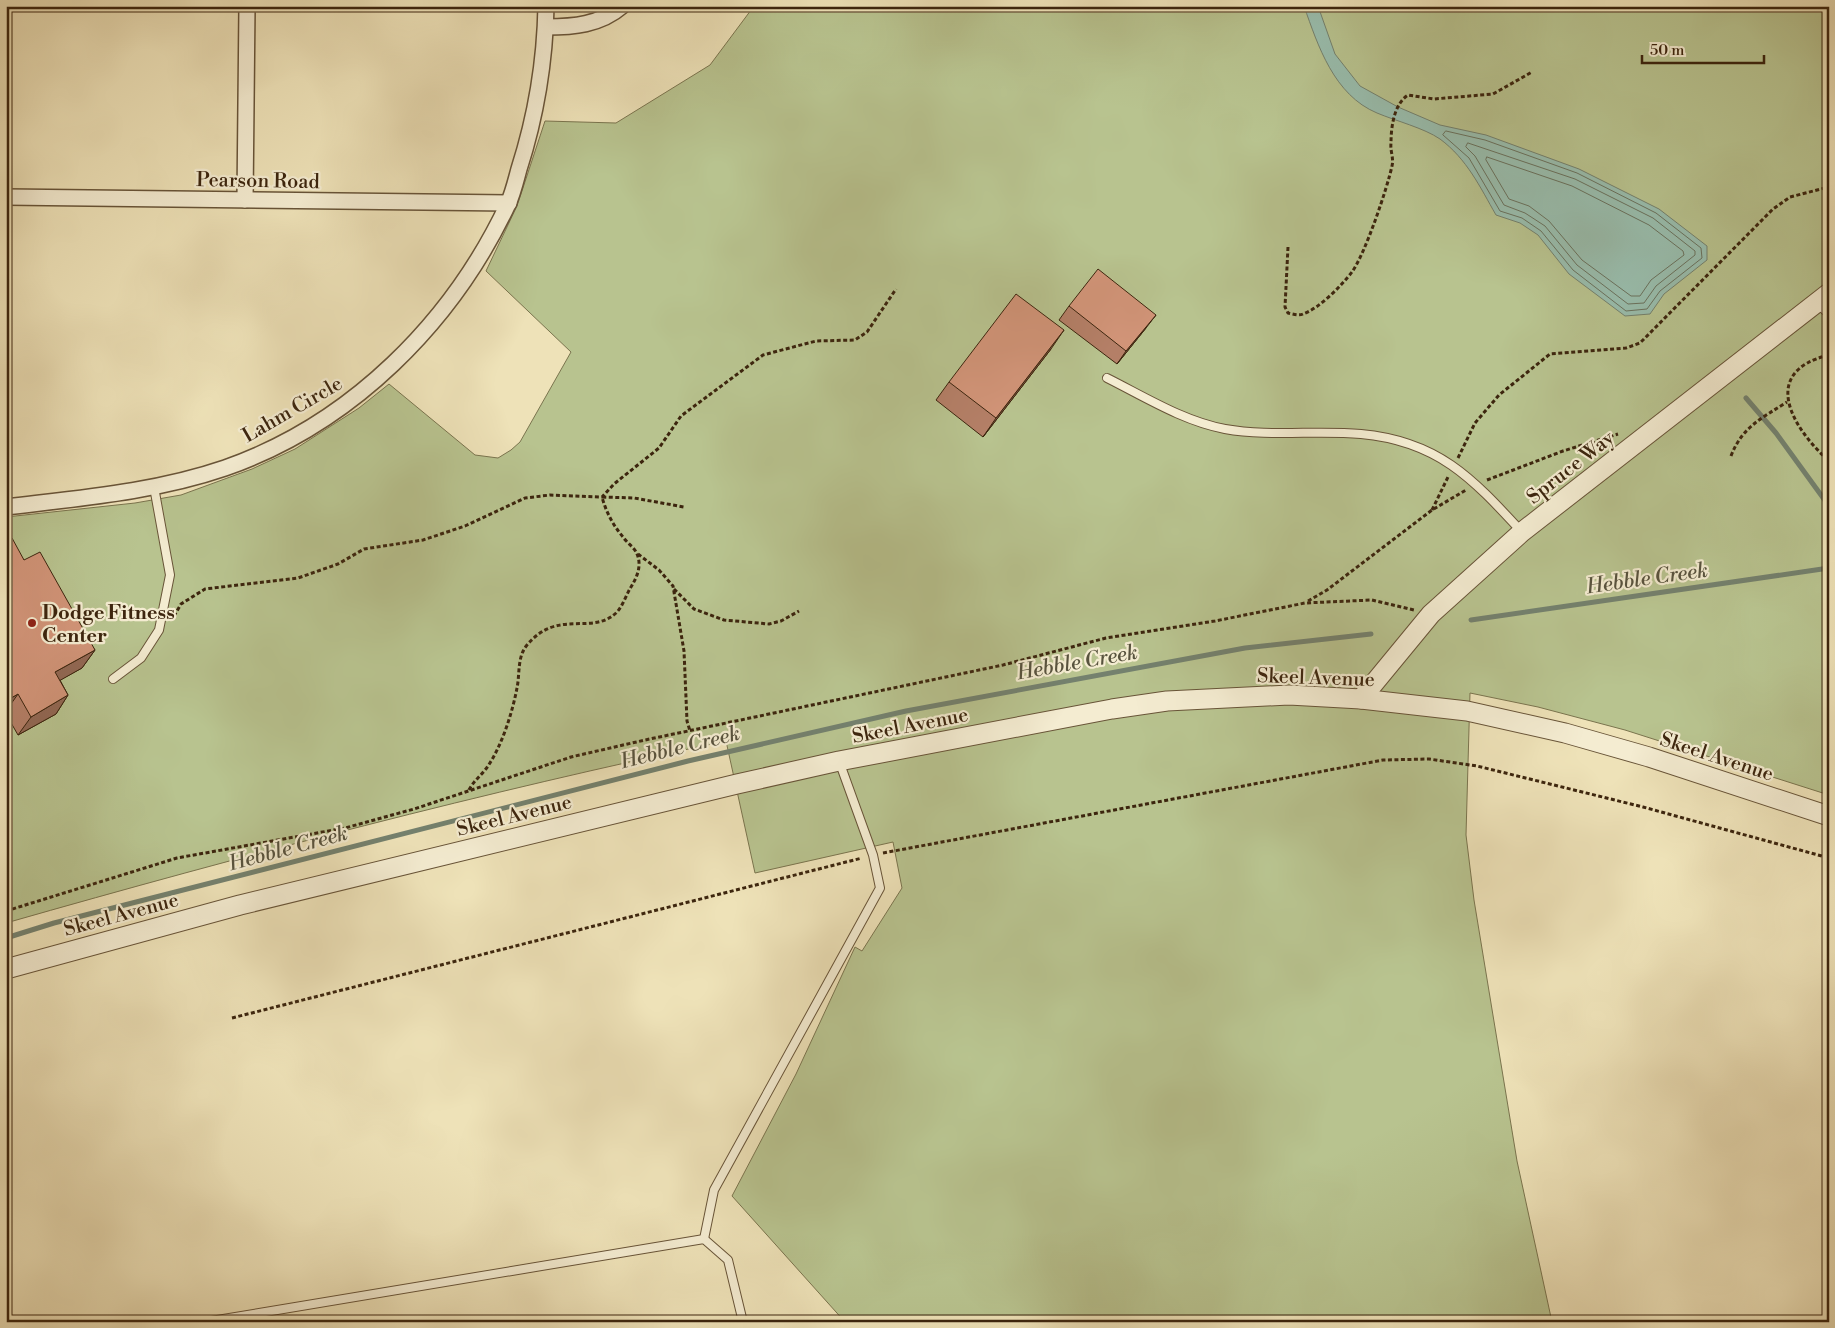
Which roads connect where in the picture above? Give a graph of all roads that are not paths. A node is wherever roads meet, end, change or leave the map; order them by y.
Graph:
1 (247, 6) edge
2 (546, 6) edge
3 (622, 6) edge
4 (546, 27) junction
5 (6, 197) edge
6 (245, 200) junction
7 (509, 203) junction
8 (1825, 303) edge
9 (1108, 378) dead end
10 (154, 487) junction
11 (6, 507) edge
12 (1522, 532) junction
13 (113, 679) dead end
14 (1361, 699) junction
15 (840, 761) junction
16 (1829, 816) edge
17 (6, 969) edge
18 (704, 1239) junction
19 (205, 1322) edge
20 (742, 1322) edge

1 - 6 street
2 - 4 street, Lahm Circle
3 - 4 street
4 - 7 street, Lahm Circle
5 - 6 street, Pearson Road
6 - 7 street, Pearson Road
7 - 10 street, Lahm Circle
8 - 12 street, Spruce Way
9 - 12 lane
10 - 11 street, Lahm Circle
10 - 13 lane
12 - 14 street, Spruce Way
14 - 15 street, Skeel Avenue
14 - 16 street, Skeel Avenue
15 - 17 street, Skeel Avenue
15 - 18 lane
18 - 19 lane
18 - 20 lane

